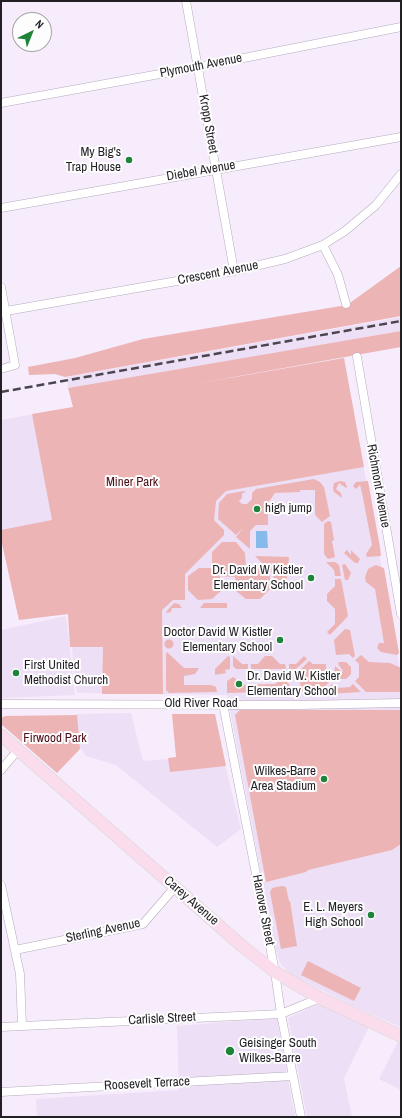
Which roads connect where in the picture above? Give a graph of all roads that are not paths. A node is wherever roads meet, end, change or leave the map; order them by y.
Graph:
1 (186, 1) edge
2 (401, 27) edge
3 (198, 67) junction
4 (1, 103) edge
5 (401, 136) edge
6 (216, 169) junction
7 (401, 174) edge
8 (1, 208) edge
9 (323, 245) junction
10 (234, 271) junction
11 (1, 287) edge
12 (346, 304) dead end
13 (6, 311) junction
14 (357, 357) dead end
15 (1, 369) edge
16 (401, 614) edge
17 (401, 703) edge
18 (1, 704) edge
19 (223, 704) junction
20 (1, 735) edge
21 (18, 750) junction
22 (1, 770) edge
23 (1, 885) edge
24 (176, 887) junction
25 (15, 950) junction
26 (276, 972) junction
27 (320, 998) junction
28 (281, 1014) junction
29 (22, 1026) junction
30 (1, 1027) edge
31 (401, 1036) edge
32 (293, 1076) junction
33 (1, 1092) edge
34 (301, 1117) edge

1 - 3 street, Kropp Street
2 - 3 street, Plymouth Avenue
3 - 4 street, Plymouth Avenue
3 - 6 street, Kropp Street
5 - 6 street, Diebel Avenue
6 - 8 street, Diebel Avenue
6 - 10 street, Kropp Street
7 - 9 street, Crescent Avenue
9 - 10 street, Crescent Avenue
9 - 12 street
10 - 13 street, Crescent Avenue
11 - 13 street
13 - 15 street
14 - 16 street, Richmont Avenue
17 - 19 street, Old River Road
18 - 19 street, Old River Road
19 - 26 street, Hanover Street
20 - 21 main road, Carey Avenue
21 - 22 street
21 - 24 main road, Carey Avenue
23 - 25 street
24 - 25 street, Sterling Avenue
24 - 26 main road, Carey Avenue
25 - 29 street
26 - 27 main road, Carey Avenue
26 - 28 street, Hanover Street
27 - 28 street, Carlisle Street
27 - 31 main road, Carey Avenue
28 - 29 street, Carlisle Street
28 - 32 street, Hanover Street
29 - 30 street, Carlisle Street
32 - 33 street, Roosevelt Terrace
32 - 34 street, Hanover Street

